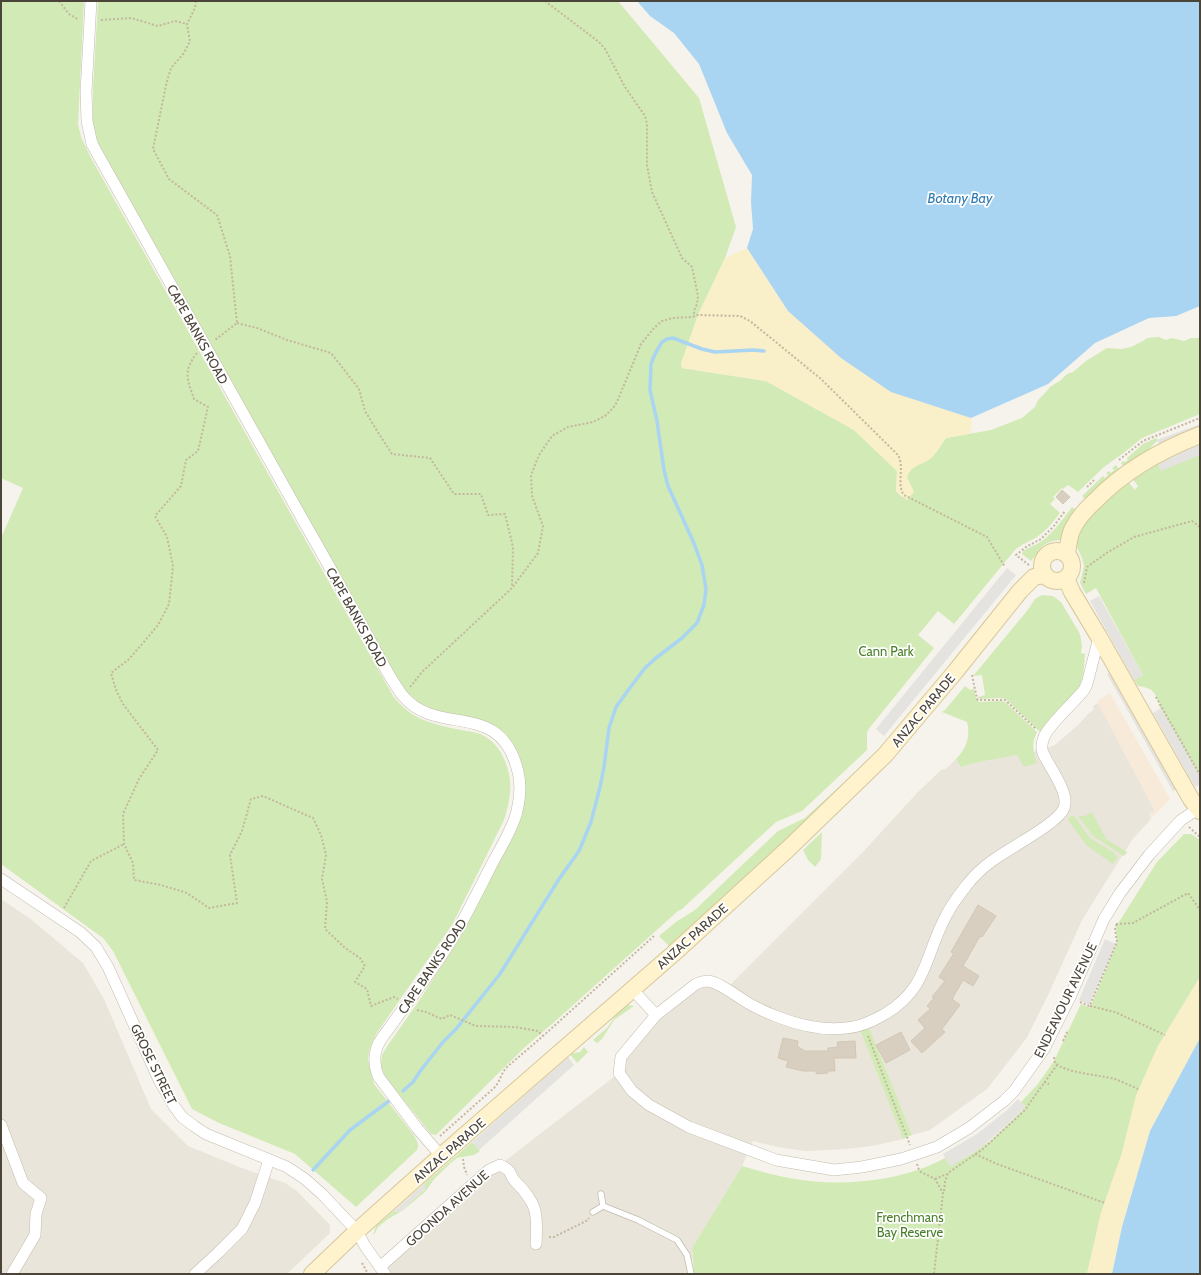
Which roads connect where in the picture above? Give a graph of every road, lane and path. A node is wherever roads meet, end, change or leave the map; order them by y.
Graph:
1 (59, 1) edge
2 (91, 1) edge
3 (196, 1) edge
4 (545, 1) edge
5 (89, 23) junction
6 (187, 24) junction
7 (694, 316) junction
8 (237, 324) junction
9 (205, 347) junction
10 (1200, 435) edge
11 (1200, 527) edge
12 (1067, 554) junction
13 (1005, 567) dead end
14 (1045, 575) junction
15 (1066, 578) junction
16 (1084, 585) dead end
17 (512, 588) junction
18 (1099, 637) junction
19 (972, 675) dead end
20 (402, 695) junction
21 (1156, 697) dead end
22 (1046, 734) junction
23 (1200, 775) edge
24 (1199, 810) edge
25 (1188, 830) dead end
26 (1193, 831) dead end
27 (124, 844) junction
28 (1, 879) edge
29 (1200, 910) edge
30 (59, 917) junction
31 (1119, 920) dead end
32 (1116, 924) junction
33 (654, 936) dead end
34 (632, 989) junction
35 (1070, 997) junction
36 (406, 1005) junction
37 (1090, 1006) junction
38 (656, 1015) junction
39 (863, 1024) junction
40 (1071, 1024) dead end
41 (1165, 1035) dead end
42 (543, 1036) junction
43 (1060, 1047) dead end
44 (1055, 1054) dead end
45 (1057, 1065) junction
46 (1044, 1082) junction
47 (1050, 1084) dead end
48 (1138, 1089) dead end
49 (1, 1125) edge
50 (437, 1138) dead end
51 (975, 1154) junction
52 (914, 1155) junction
53 (441, 1156) junction
54 (464, 1159) dead end
55 (269, 1160) junction
56 (948, 1173) junction
57 (935, 1178) junction
58 (474, 1183) junction
59 (944, 1193) junction
60 (601, 1194) dead end
61 (1105, 1203) dead end
62 (603, 1206) junction
63 (593, 1212) joint
64 (357, 1231) junction
65 (537, 1240) joint
66 (383, 1271) edge
67 (12, 1274) edge
68 (195, 1274) edge
69 (312, 1274) edge
70 (691, 1274) edge
71 (934, 1274) edge

1 - 5 path
2 - 5 street, CAPE BANKS ROAD
3 - 6 path
4 - 7 path
5 - 6 path
5 - 9 street, CAPE BANKS ROAD
6 - 8 path
7 - 13 path
7 - 17 path
8 - 9 path
8 - 17 path
9 - 20 street, CAPE BANKS ROAD
9 - 27 path
10 - 12 main road
11 - 16 path
12 - 14 main road
12 - 15 main road
14 - 15 main road
14 - 34 main road, ANZAC PARADE
15 - 18 main road
17 - 20 path
18 - 22 street
18 - 24 main road
19 - 22 path
20 - 36 street, CAPE BANKS ROAD
21 - 23 path
22 - 39 street
24 - 35 street, ENDEAVOUR AVENUE
25 - 26 path
27 - 30 path
27 - 36 path
28 - 30 street, GROSE STREET
29 - 32 path
30 - 55 street, GROSE STREET
31 - 32 path
32 - 37 path
33 - 42 path
34 - 38 street
34 - 53 main road, ANZAC PARADE
35 - 37 path
35 - 52 street, ENDEAVOUR AVENUE
36 - 42 path
36 - 53 street, CAPE BANKS ROAD
37 - 41 path
38 - 39 street
38 - 52 street, ENDEAVOUR AVENUE
39 - 52 path
40 - 43 path
42 - 50 path
44 - 45 path
45 - 46 path
45 - 48 path
46 - 47 path
46 - 51 path
49 - 67 street
51 - 56 path
51 - 61 path
52 - 57 path
53 - 64 main road, ANZAC PARADE
54 - 58 path
55 - 64 street, GROSE STREET
55 - 68 street
56 - 57 path
56 - 59 path
57 - 59 path
58 - 65 street, GOONDA AVENUE
58 - 66 street, GOONDA AVENUE
59 - 71 path
60 - 62 lane
62 - 63 lane
62 - 70 lane
63 - 65 path
64 - 66 street, GROSE STREET
64 - 69 main road, ANZAC PARADE

